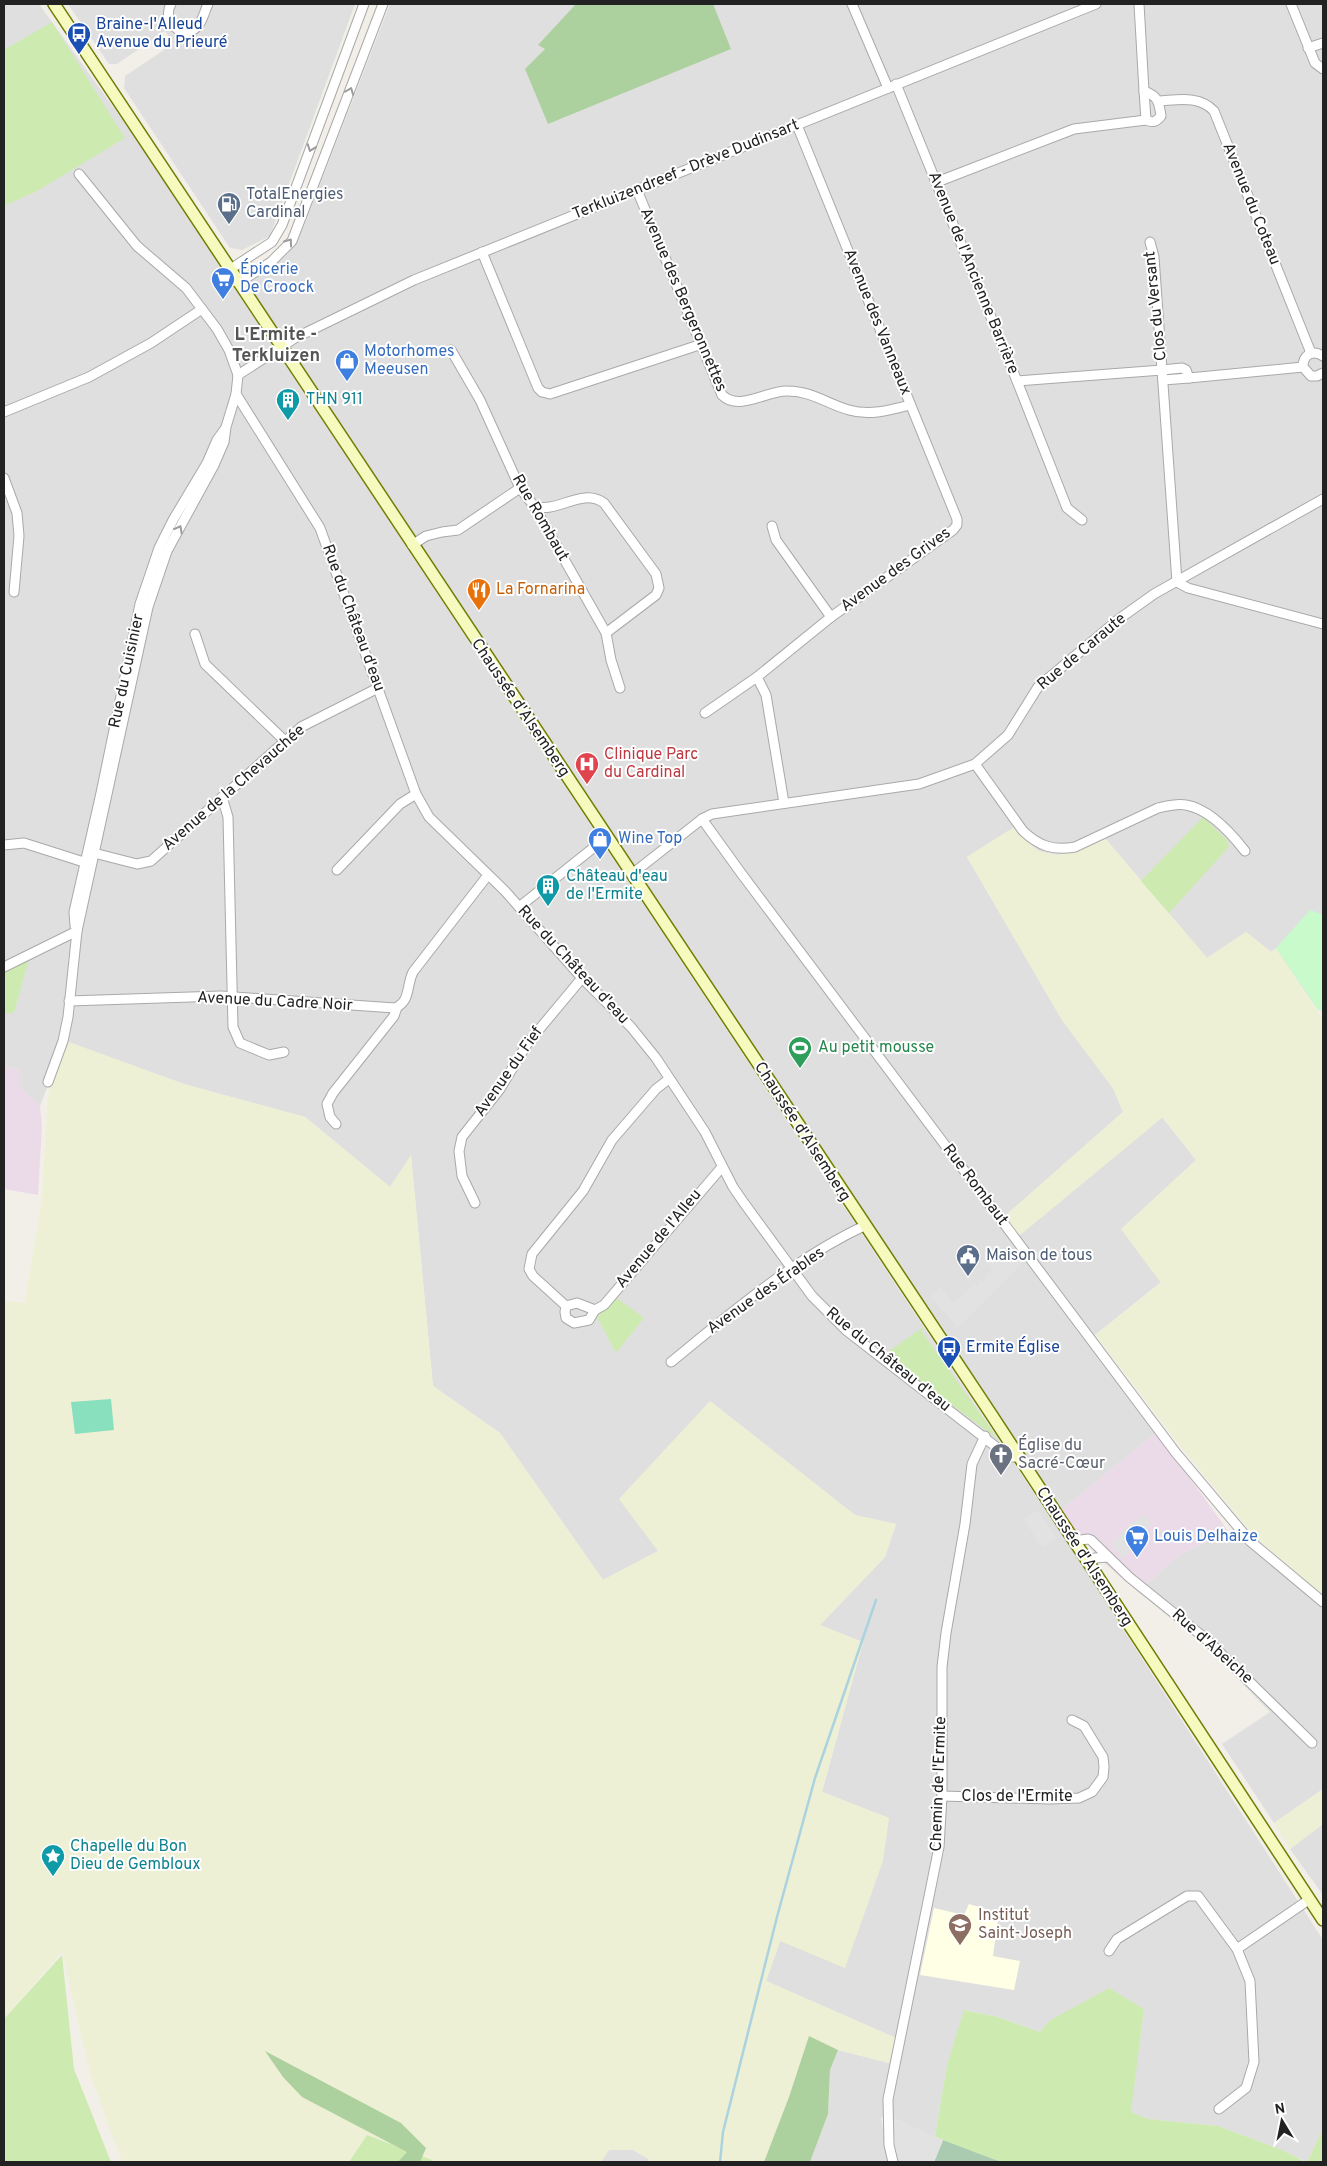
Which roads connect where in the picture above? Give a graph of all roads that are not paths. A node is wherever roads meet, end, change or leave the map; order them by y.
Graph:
1 (54, 4) edge
2 (171, 4) edge
3 (208, 4) edge
4 (364, 4) edge
5 (384, 4) edge
6 (852, 4) edge
7 (1096, 4) edge
8 (1139, 4) edge
9 (1291, 4) edge
10 (1323, 43) edge
11 (1308, 48) junction
12 (1323, 69) edge
13 (892, 86) junction
14 (1144, 91) junction
15 (1158, 101) junction
16 (1146, 120) junction
17 (796, 125) junction
18 (79, 174) dead end
19 (937, 182) junction
20 (636, 190) junction
21 (1150, 242) dead end
22 (482, 252) junction
23 (230, 270) junction
24 (238, 283) junction
25 (202, 309) junction
26 (702, 344) junction
27 (281, 346) junction
28 (451, 350) dead end
29 (1311, 353) junction
30 (1323, 356) edge
31 (1303, 367) junction
32 (1323, 373) edge
33 (238, 375) junction
34 (1163, 375) junction
35 (1017, 381) junction
36 (236, 394) junction
37 (910, 405) junction
38 (4, 412) edge
39 (4, 478) edge
40 (520, 488) junction
41 (1323, 499) edge
42 (534, 506) junction
43 (957, 519) joint
44 (1082, 520) dead end
45 (772, 526) dead end
46 (412, 545) junction
47 (1177, 582) junction
48 (14, 592) dead end
49 (831, 617) junction
50 (1323, 624) edge
51 (606, 633) junction
52 (195, 634) dead end
53 (757, 677) junction
54 (378, 688) junction
55 (620, 688) dead end
56 (705, 713) dead end
57 (284, 740) junction
58 (975, 764) junction
59 (416, 794) junction
60 (222, 797) junction
61 (784, 803) junction
62 (702, 819) junction
63 (607, 837) junction
64 (4, 844) edge
65 (1245, 851) dead end
66 (91, 852) junction
67 (89, 864) junction
68 (337, 870) dead end
69 (632, 874) junction
70 (488, 875) junction
71 (519, 908) junction
72 (77, 931) junction
73 (4, 967) edge
74 (582, 978) junction
75 (234, 996) junction
76 (70, 1002) junction
77 (394, 1008) junction
78 (284, 1052) dead end
79 (669, 1079) junction
80 (48, 1082) dead end
81 (336, 1124) dead end
82 (722, 1167) junction
83 (475, 1202) dead end
84 (864, 1226) junction
85 (791, 1269) junction
86 (566, 1306) junction
87 (595, 1310) junction
88 (671, 1362) dead end
89 (985, 1436) junction
90 (1019, 1457) junction
91 (1073, 1541) junction
92 (1108, 1557) junction
93 (1088, 1564) junction
94 (1323, 1602) edge
95 (1072, 1720) dead end
96 (1312, 1743) dead end
97 (942, 1796) junction
98 (1310, 1899) junction
99 (1323, 1920) edge
100 (1237, 1949) junction
101 (1109, 1951) dead end
102 (1219, 2109) dead end
103 (893, 2162) edge

1 - 23 main road, Chaussée d'Alsemberg
2 - 3 street
4 -> 23 street
24 -> 5 street
6 - 13 street, Avenue de l'Ancienne Barrière
7 - 13 street, Terkluizendreef - Drève Dudinsart
8 - 14 street
9 - 11 street
10 - 11 street
11 - 12 street
13 - 17 street, Terkluizendreef - Drève Dudinsart
13 - 19 street, Avenue de l'Ancienne Barrière
14 - 15 street
14 - 16 street
15 - 16 street
15 - 29 street, Avenue du Coteau
16 - 19 street
17 - 20 street, Terkluizendreef - Drève Dudinsart
17 - 37 street, Avenue des Vanneaux
18 - 25 street
19 - 35 street, Avenue de l'Ancienne Barrière
20 - 22 street, Terkluizendreef - Drève Dudinsart
20 - 26 street, Avenue des Bergeronnettes
21 - 34 street, Clos du Versant
22 - 26 street
22 - 27 street, Terkluizendreef - Drève Dudinsart
23 - 24 main road, Chaussée d'Alsemberg
24 - 27 main road, Chaussée d'Alsemberg
25 - 33 street
25 - 38 street
26 - 37 street, Avenue des Bergeronnettes
27 - 33 street, Terkluizendreef - Drève Dudinsart
27 - 46 main road, Chaussée d'Alsemberg
28 - 40 street, Rue Rombaut
29 - 30 street
29 - 31 street
31 - 32 street
31 - 34 street
33 - 36 street, Rue du Cuisinier
34 - 35 street, Avenue de l'Ancienne Barrière
34 - 47 street
35 - 44 street
36 - 54 street, Rue du Château d'eau
36 - 66 street, Rue du Cuisinier
37 - 43 street, Avenue des Vanneaux
39 - 48 street
40 - 42 street, Rue Rombaut
40 - 46 street
41 - 47 street, Rue de Caraute
42 - 51 street, Rue Rombaut
42 - 51 street
43 - 49 street, Avenue des Grives
45 - 49 street, Avenue des Grives
46 - 63 main road, Chaussée d'Alsemberg
47 - 50 street
47 - 58 street, Rue de Caraute
49 - 53 street, Avenue des Grives
51 - 55 street, Rue Rombaut
52 - 57 street
53 - 56 street, Avenue des Grives
53 - 61 street
54 - 57 street, Avenue de la Chevauchée
54 - 59 street, Rue du Château d'eau
57 - 60 street, Avenue de la Chevauchée
58 - 61 street, Rue de Caraute
58 - 65 street
59 - 68 street
59 - 70 street, Rue du Château d'eau
60 - 66 street, Avenue de la Chevauchée
60 - 75 street
61 - 62 street, Rue de Caraute
62 - 69 street, Rue de Caraute
62 - 94 street, Rue Rombaut
63 - 69 main road, Chaussée d'Alsemberg
63 - 71 street
64 - 67 street
66 - 67 street, Rue du Cuisinier
67 - 72 street, Rue du Cuisinier
69 - 84 main road, Chaussée d'Alsemberg
70 - 71 street, Rue du Château d'eau
70 - 77 street
71 - 74 street, Rue du Château d'eau
72 - 73 street
72 - 76 street, Rue du Cuisinier
74 - 79 street, Rue du Château d'eau
74 - 83 street, Avenue du Fief
75 - 76 street, Avenue du Cadre Noir
75 - 77 street, Avenue du Cadre Noir
75 - 78 street
76 - 80 street, Rue du Cuisinier
77 - 81 street
79 - 82 street, Rue du Château d'eau
79 - 86 street, Avenue de l'Alleu
82 - 85 street, Rue du Château d'eau
82 - 87 street, Avenue de l'Alleu
84 - 85 street, Avenue des Érables
84 - 90 main road, Chaussée d'Alsemberg
85 - 88 street, Avenue des Érables
85 - 89 street, Rue du Château d'eau
86 - 87 street
86 - 87 street, Avenue de l'Alleu
89 - 90 street, Rue du Château d'eau
89 - 97 street, Chemin de l'Ermite
90 - 91 main road, Chaussée d'Alsemberg
91 - 92 street, Rue d'Abeiche
91 - 93 main road, Chaussée d'Alsemberg
92 - 93 street
92 - 96 street, Rue d'Abeiche
93 - 98 main road, Chaussée d'Alsemberg
95 - 97 street, Clos de l'Ermite
97 - 103 street, Chemin de l'Ermite
98 - 99 main road, Chaussée d'Alsemberg
98 - 100 street
100 - 101 street
100 - 102 street

